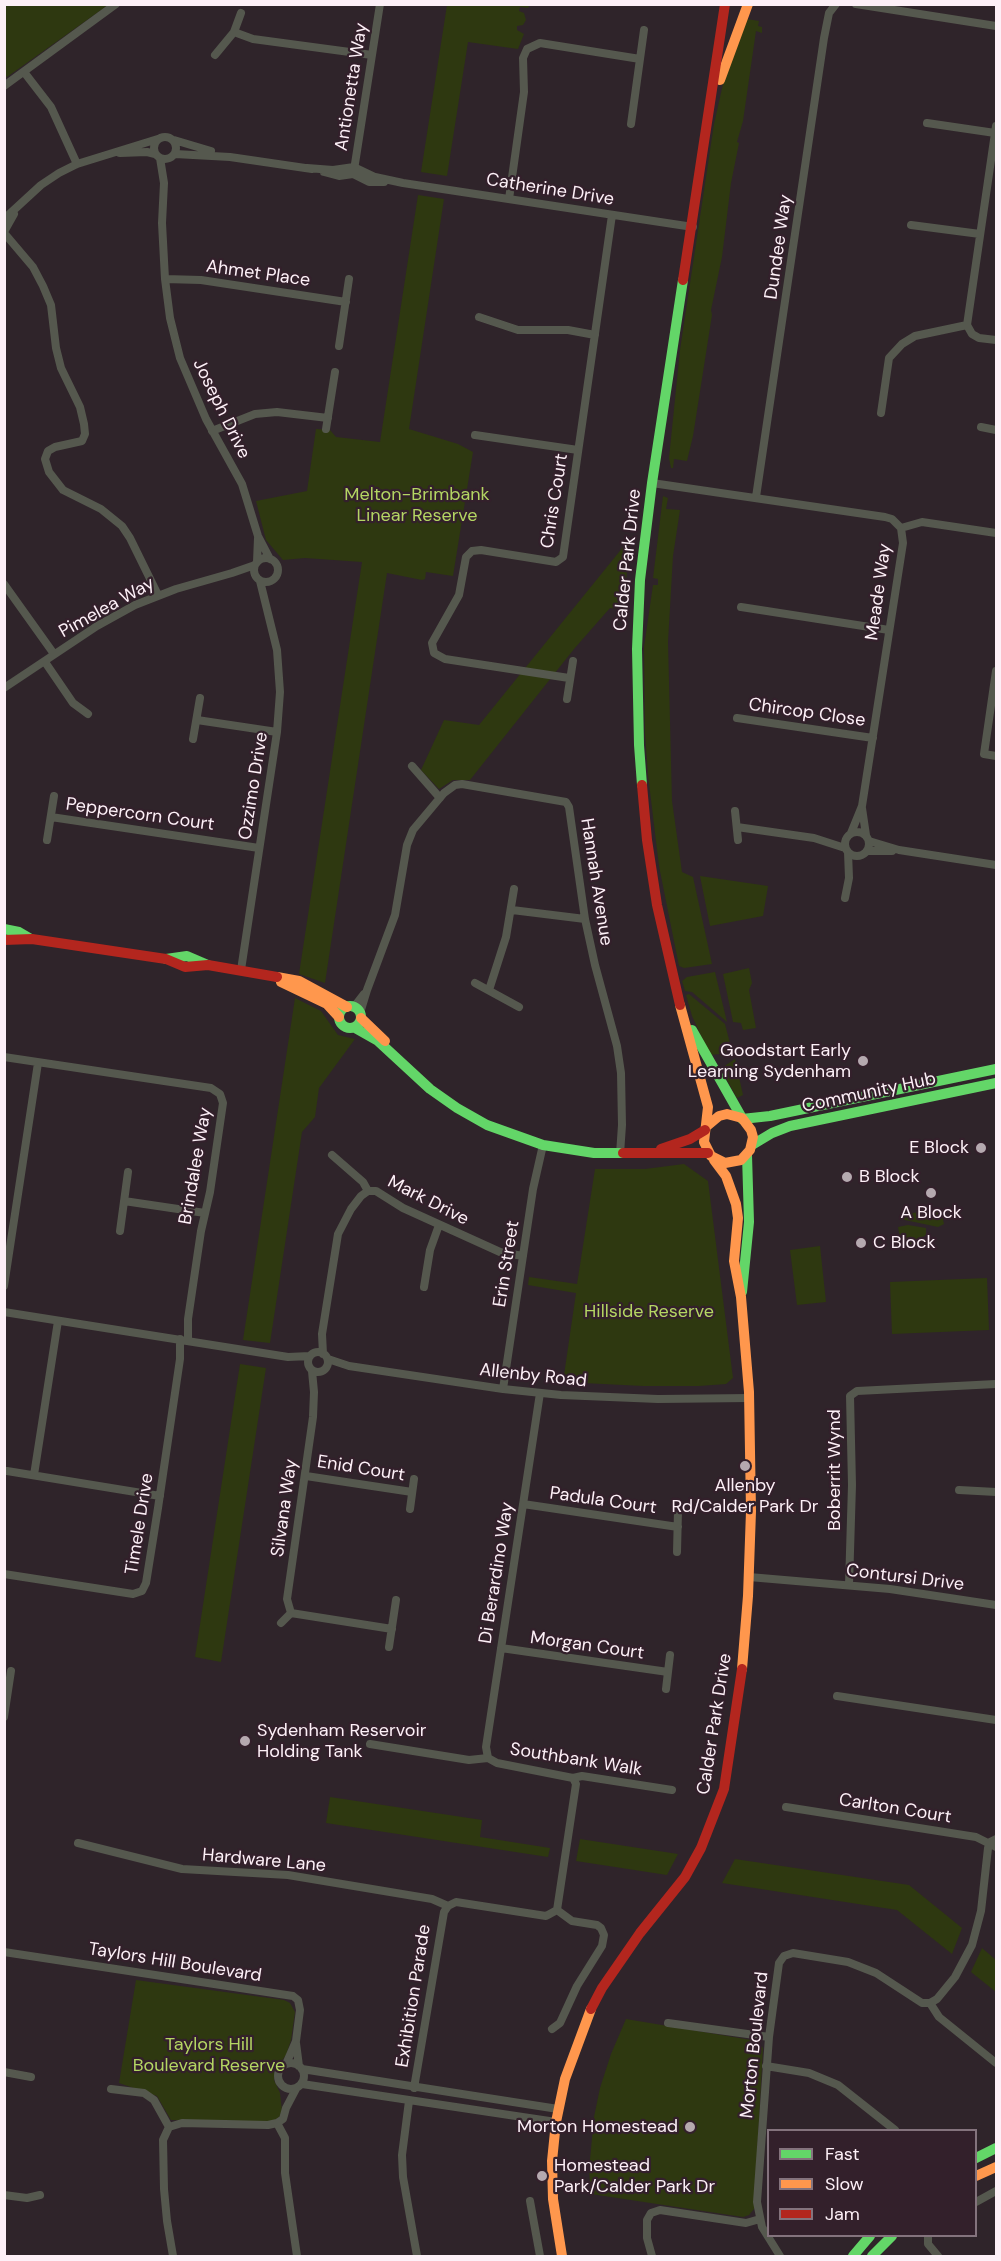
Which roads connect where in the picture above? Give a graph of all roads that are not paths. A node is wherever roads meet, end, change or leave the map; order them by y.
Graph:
1 (116, 4) edge
2 (380, 4) edge
3 (725, 4) edge
4 (748, 4) edge
5 (836, 4) edge
6 (856, 4) edge
7 (241, 13) dead end
8 (996, 26) edge
9 (644, 30) dead end
10 (234, 32) junction
11 (215, 55) dead end
12 (372, 55) junction
13 (640, 59) junction
14 (24, 72) junction
15 (4, 86) edge
16 (710, 109) junction
17 (927, 123) dead end
18 (631, 124) dead end
19 (996, 129) edge
20 (161, 138) junction
21 (174, 140) junction
22 (104, 156) junction
23 (158, 156) junction
24 (172, 156) junction
25 (230, 157) junction
26 (77, 164) junction
27 (354, 171) junction
28 (164, 183) junction
29 (508, 199) junction
30 (19, 205) junction
31 (612, 215) junction
32 (4, 219) edge
33 (911, 225) dead end
34 (693, 227) junction
35 (5, 232) edge
36 (980, 234) junction
37 (4, 242) edge
38 (20, 252) junction
39 (165, 279) junction
40 (349, 279) dead end
41 (346, 302) junction
42 (478, 317) dead end
43 (967, 325) junction
44 (595, 335) junction
45 (996, 340) edge
46 (339, 346) dead end
47 (335, 372) dead end
48 (881, 413) dead end
49 (328, 418) junction
50 (981, 427) dead end
51 (326, 429) dead end
52 (996, 429) edge
53 (212, 430) junction
54 (475, 435) dead end
55 (578, 450) junction
56 (652, 483) junction
57 (756, 497) junction
58 (901, 528) junction
59 (996, 533) edge
60 (258, 536) junction
61 (270, 559) junction
62 (256, 563) junction
63 (232, 573) junction
64 (257, 578) junction
65 (271, 581) junction
66 (4, 584) edge
67 (156, 596) junction
68 (268, 607) junction
69 (741, 607) dead end
70 (889, 630) junction
71 (54, 654) junction
72 (573, 661) dead end
73 (45, 662) junction
74 (996, 671) edge
75 (570, 678) junction
76 (4, 688) edge
77 (200, 698) dead end
78 (567, 699) dead end
79 (88, 714) dead end
80 (737, 718) dead end
81 (197, 720) junction
82 (277, 732) junction
83 (873, 738) junction
84 (194, 739) dead end
85 (996, 756) edge
86 (412, 766) dead end
87 (54, 796) dead end
88 (440, 798) junction
89 (862, 806) junction
90 (735, 811) dead end
91 (51, 817) junction
92 (737, 827) junction
93 (849, 835) junction
94 (814, 838) junction
95 (867, 838) junction
96 (47, 840) dead end
97 (738, 840) dead end
98 (259, 848) junction
99 (846, 850) junction
100 (899, 850) junction
101 (864, 853) junction
102 (996, 865) edge
103 (849, 878) junction
104 (514, 889) dead end
105 (845, 898) dead end
106 (512, 910) junction
107 (585, 919) junction
108 (4, 929) edge
109 (32, 939) junction
110 (4, 940) edge
111 (241, 970) junction
112 (265, 974) junction
113 (475, 983) dead end
114 (489, 990) junction
115 (519, 1007) dead end
116 (356, 1011) junction
117 (683, 1014) junction
118 (339, 1017) junction
119 (355, 1028) junction
120 (4, 1057) edge
121 (400, 1060) junction
122 (38, 1063) junction
123 (996, 1069) edge
124 (996, 1083) edge
125 (912, 1085) junction
126 (915, 1100) junction
127 (831, 1103) junction
128 (834, 1117) junction
129 (742, 1119) junction
130 (706, 1128) junction
131 (543, 1145) junction
132 (749, 1150) junction
133 (652, 1152) junction
134 (623, 1154) junction
135 (332, 1155) dead end
136 (709, 1155) junction
137 (128, 1172) dead end
138 (368, 1191) junction
139 (124, 1201) junction
140 (205, 1213) junction
141 (439, 1225) junction
142 (120, 1231) dead end
143 (523, 1256) junction
144 (4, 1287) edge
145 (424, 1287) dead end
146 (741, 1297) junction
147 (4, 1312) edge
148 (58, 1321) junction
149 (184, 1340) junction
150 (319, 1355) junction
151 (288, 1357) junction
152 (349, 1366) junction
153 (310, 1368) junction
154 (324, 1370) junction
155 (996, 1384) edge
156 (503, 1389) junction
157 (314, 1392) junction
158 (540, 1393) junction
159 (749, 1395) junction
160 (7, 1471) dead end
161 (34, 1475) junction
162 (306, 1476) junction
163 (414, 1479) dead end
164 (960, 1490) dead end
165 (412, 1492) junction
166 (996, 1492) edge
167 (160, 1496) junction
168 (523, 1504) junction
169 (410, 1509) dead end
170 (678, 1511) dead end
171 (678, 1527) junction
172 (677, 1552) dead end
173 (4, 1574) edge
174 (749, 1579) junction
175 (849, 1585) junction
176 (396, 1600) dead end
177 (996, 1605) edge
178 (291, 1613) junction
179 (281, 1623) dead end
180 (392, 1629) junction
181 (389, 1647) dead end
182 (501, 1648) junction
183 (670, 1655) dead end
184 (11, 1671) dead end
185 (668, 1672) junction
186 (666, 1689) dead end
187 (837, 1696) dead end
188 (4, 1717) edge
189 (996, 1720) edge
190 (370, 1744) dead end
191 (488, 1758) junction
192 (573, 1778) junction
193 (672, 1790) dead end
194 (786, 1807) dead end
195 (78, 1843) dead end
196 (995, 1844) edge
197 (448, 1906) junction
198 (557, 1910) junction
199 (4, 1952) edge
200 (930, 2003) junction
201 (668, 2023) dead end
202 (552, 2030) dead end
203 (769, 2037) junction
204 (296, 2042) junction
205 (996, 2063) edge
206 (286, 2064) junction
207 (766, 2066) junction
208 (301, 2067) junction
209 (4, 2072) edge
210 (31, 2077) dead end
211 (299, 2086) junction
212 (284, 2087) junction
213 (414, 2088) junction
214 (111, 2089) dead end
215 (409, 2101) junction
216 (286, 2108) junction
217 (558, 2109) junction
218 (556, 2122) junction
219 (277, 2123) junction
220 (169, 2127) junction
221 (894, 2129) edge
222 (996, 2148) edge
223 (977, 2157) edge
224 (996, 2167) edge
225 (977, 2175) edge
226 (996, 2192) edge
227 (4, 2195) edge
228 (40, 2195) dead end
229 (530, 2201) dead end
230 (977, 2201) edge
231 (760, 2219) junction
232 (767, 2236) edge
233 (767, 2237) edge
234 (868, 2237) edge
235 (890, 2237) edge
236 (928, 2237) edge
237 (173, 2256) edge
238 (297, 2256) edge
239 (417, 2256) edge
240 (540, 2256) edge
241 (562, 2256) edge
242 (652, 2256) edge
243 (780, 2256) edge
244 (853, 2256) edge
245 (872, 2256) edge
246 (938, 2256) edge

1 - 14 street
2 - 12 street, Antionetta Way
3 - 16 street, Calder Park Drive
4 - 16 street, Calder Park Drive
5 - 57 street, Dundee Way
6 - 8 street
7 - 10 street
9 - 13 street
10 - 11 street
10 - 12 street
12 - 27 street, Antionetta Way
13 - 18 street
13 - 29 street
14 - 15 street
14 - 26 street
16 - 34 street, Calder Park Drive
17 - 19 street
19 - 36 street
20 - 21 street
20 - 22 street
20 - 23 street
21 - 24 street
21 - 25 street, Catherine Drive
22 - 23 street
22 - 26 street
23 - 24 street
23 - 28 street, Joseph Drive
24 - 25 street, Catherine Drive
24 - 28 street, Joseph Drive
25 - 27 street, Catherine Drive
26 - 30 street
27 - 29 street, Catherine Drive
28 - 39 street, Joseph Drive
29 - 31 street, Catherine Drive
30 - 32 street
30 - 35 street
31 - 34 street, Catherine Drive
31 - 44 street, Chris Court
33 - 36 street
34 - 56 street, Calder Park Drive
35 - 38 street
36 - 43 street
37 - 38 street
38 - 67 street
39 - 41 street, Ahmet Place
39 - 53 street, Joseph Drive
40 - 41 street
41 - 46 street
42 - 44 street
43 - 45 street
43 - 48 street
44 - 55 street, Chris Court
47 - 49 street
49 - 51 street
49 - 53 street
50 - 52 street
53 - 60 street, Joseph Drive
54 - 55 street
55 - 75 street, Chris Court
56 - 57 street, Meade Way
56 - 117 street, Calder Park Drive
57 - 58 street, Meade Way
58 - 59 street
58 - 70 street, Meade Way
60 - 61 street, Joseph Drive
60 - 62 street, Joseph Drive
61 - 62 street
61 - 65 street
62 - 63 street, Pimelea Way
62 - 64 street
63 - 64 street, Pimelea Way
63 - 67 street, Pimelea Way
64 - 65 street
64 - 68 street, Ozzimo Drive
65 - 68 street, Ozzimo Drive
66 - 71 street
67 - 71 street, Pimelea Way
68 - 82 street, Ozzimo Drive
69 - 70 street
70 - 83 street, Meade Way
71 - 73 street, Pimelea Way
72 - 75 street
73 - 76 street, Pimelea Way
73 - 79 street
74 - 85 street
75 - 78 street
77 - 81 street
80 - 83 street, Chircop Close
81 - 82 street
81 - 84 street
82 - 98 street, Ozzimo Drive
83 - 89 street, Meade Way
86 - 88 street
87 - 91 street, Peppercorn Court
88 - 107 street, Hannah Avenue
88 - 116 street, Hannah Avenue
89 - 93 street, Meade Way
89 - 95 street, Meade Way
90 - 92 street
91 - 96 street, Peppercorn Court
91 - 98 street, Peppercorn Court
92 - 94 street
92 - 97 street
93 - 94 street
93 - 95 street
93 - 99 street
94 - 99 street
95 - 100 street
95 - 101 street
98 - 111 street, Ozzimo Drive
99 - 101 street
99 - 103 street
100 - 101 street
100 - 102 street
101 - 103 street
103 - 105 street
104 - 106 street
106 - 107 street
106 - 114 street
107 - 134 street, Hannah Avenue
108 - 109 street
109 - 110 street
109 - 111 street
111 - 112 street
112 - 116 street
112 - 118 street
113 - 114 street
114 - 115 street
116 - 118 street
116 - 119 street
116 - 121 street
117 - 129 street, Calder Park Drive
117 - 130 street, Calder Park Drive
118 - 119 street
119 - 121 street
120 - 122 street, Brindalee Way
121 - 131 street
122 - 140 street, Brindalee Way
122 - 144 street
123 - 125 street, Community Hub
124 - 126 street, Community Hub
125 - 126 street
125 - 127 street, Community Hub
126 - 128 street, Community Hub
127 - 128 street
127 - 129 street, Community Hub
128 - 132 street, Community Hub
129 - 130 street
129 - 132 street
130 - 133 street
130 - 136 street
131 - 134 street
131 - 143 street, Erin Street
132 - 136 street
132 - 146 street, Calder Park Drive
133 - 134 street
133 - 136 street
135 - 138 street, Mark Drive
136 - 146 street, Calder Park Drive
137 - 139 street
138 - 141 street, Mark Drive
138 - 150 street
139 - 140 street
139 - 142 street
140 - 149 street, Brindalee Way
141 - 143 street, Mark Drive
141 - 145 street
143 - 156 street, Erin Street
146 - 159 street, Calder Park Drive
147 - 148 street, Allenby Road
148 - 149 street, Allenby Road
148 - 161 street
149 - 151 street, Allenby Road
149 - 167 street, Timele Drive
150 - 151 street, Allenby Road
150 - 152 street, Allenby Road
150 - 153 street, Silvana Way
150 - 154 street, Silvana Way
151 - 153 street, Allenby Road
152 - 154 street, Allenby Road
152 - 156 street, Allenby Road
153 - 154 street, Allenby Road
153 - 157 street, Silvana Way
154 - 157 street, Silvana Way
155 - 175 street, Boberrit Wynd
156 - 158 street, Allenby Road
157 - 162 street, Silvana Way
158 - 159 street, Allenby Road
158 - 168 street, Di Berardino Way
159 - 174 street, Calder Park Drive
160 - 161 street
161 - 167 street
162 - 165 street, Enid Court
162 - 178 street, Silvana Way
163 - 165 street, Enid Court
164 - 166 street
165 - 169 street, Enid Court
167 - 173 street, Timele Drive
168 - 171 street, Padula Court
168 - 182 street, Di Berardino Way
170 - 171 street, Padula Court
171 - 172 street, Padula Court
174 - 175 street, Contursi Drive
174 - 217 street, Calder Park Drive
175 - 177 street, Contursi Drive
176 - 180 street
178 - 179 street
178 - 180 street
180 - 181 street
182 - 185 street, Morgan Court
182 - 191 street, Di Berardino Way
183 - 185 street, Morgan Court
184 - 188 street
185 - 186 street, Morgan Court
187 - 189 street
190 - 191 street, Southbank Walk
191 - 192 street, Southbank Walk
192 - 193 street, Southbank Walk
192 - 198 street
194 - 196 street, Carlton Court
195 - 197 street, Hardware Lane
196 - 200 street
197 - 198 street, Exhibition Parade
197 - 213 street, Exhibition Parade
198 - 202 street
199 - 204 street, Taylors Hill Boulevard
200 - 203 street, Morton Boulevard
200 - 205 street
201 - 203 street
203 - 207 street, Morton Boulevard
204 - 206 street, Taylors Hill Boulevard
204 - 208 street, Taylors Hill Boulevard
206 - 208 street
206 - 212 street
207 - 221 street
207 - 231 street, Morton Boulevard
208 - 211 street
208 - 213 street
209 - 210 street
211 - 212 street
211 - 215 street
211 - 216 street
212 - 216 street
213 - 217 street
214 - 220 street
215 - 218 street
215 - 239 street
216 - 219 street
217 - 218 street, Calder Park Drive
218 - 241 street, Calder Park Drive
219 - 220 street
219 - 238 street
220 - 237 street
222 - 223 street
224 - 225 street
226 - 230 street
227 - 228 street
229 - 240 street
231 - 232 street, Morton Boulevard
231 - 242 street
233 - 243 street, Morton Boulevard
234 - 244 street
235 - 245 street
236 - 246 street

